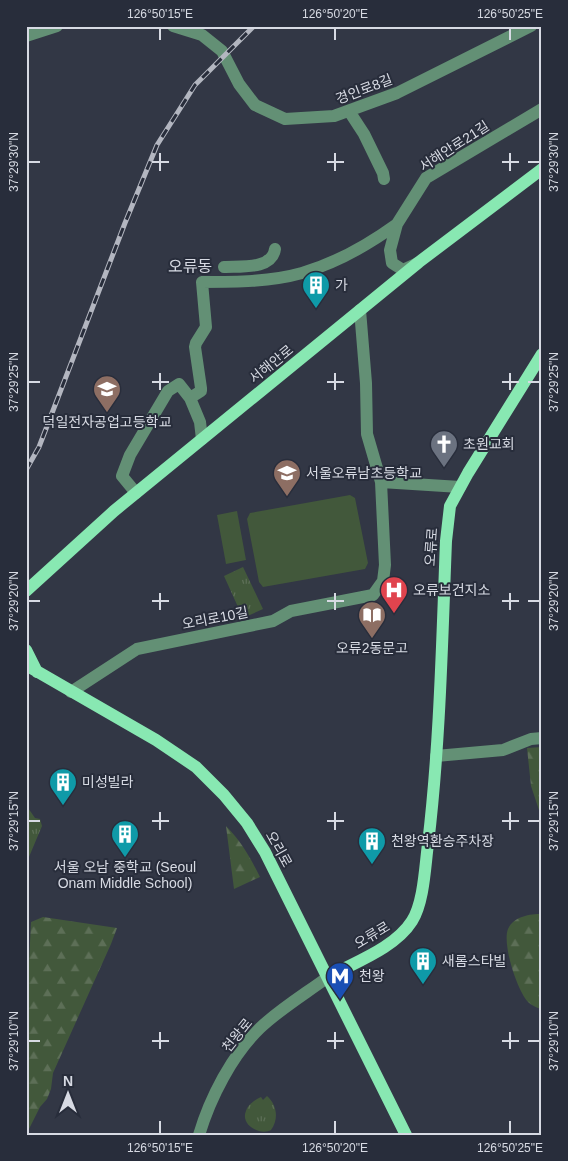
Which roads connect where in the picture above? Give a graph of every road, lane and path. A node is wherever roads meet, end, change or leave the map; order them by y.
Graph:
1 (57, 26) edge
2 (173, 26) edge
3 (531, 26) edge
4 (26, 36) edge
5 (542, 109) edge
6 (349, 111) junction
7 (542, 169) edge
8 (384, 179) dead end
9 (397, 224) junction
10 (275, 249) dead end
11 (419, 262) junction
12 (224, 267) dead end
13 (360, 310) junction
14 (540, 363) edge
15 (190, 398) junction
16 (202, 439) junction
17 (381, 482) junction
18 (460, 488) junction
19 (136, 492) junction
20 (26, 591) edge
21 (26, 650) edge
22 (32, 669) edge
23 (71, 692) junction
24 (542, 738) edge
25 (436, 756) junction
26 (328, 977) junction
27 (200, 1135) edge
28 (406, 1135) edge

1 - 4 street
2 - 6 street, 경인로8길
3 - 6 street, 경인로8길
5 - 9 street, 서해안로21길
6 - 8 street
7 - 11 main road, 서해안로
9 - 11 street, 서해안로21길
9 - 15 street, 서해안로21길
10 - 12 street
11 - 13 main road, 서해안로
13 - 16 main road, 서해안로
13 - 17 street
14 - 18 main road, 오류로
15 - 16 street
15 - 19 street
16 - 19 main road, 서해안로
17 - 18 street
17 - 23 street, 오리로10길
18 - 25 main road, 오류로
19 - 20 main road, 서해안로
21 - 22 main road
22 - 23 main road, 오리로
23 - 26 main road, 오리로
24 - 25 street
25 - 26 main road, 오류로
26 - 27 street, 천왕로
26 - 28 main road, 오리로

